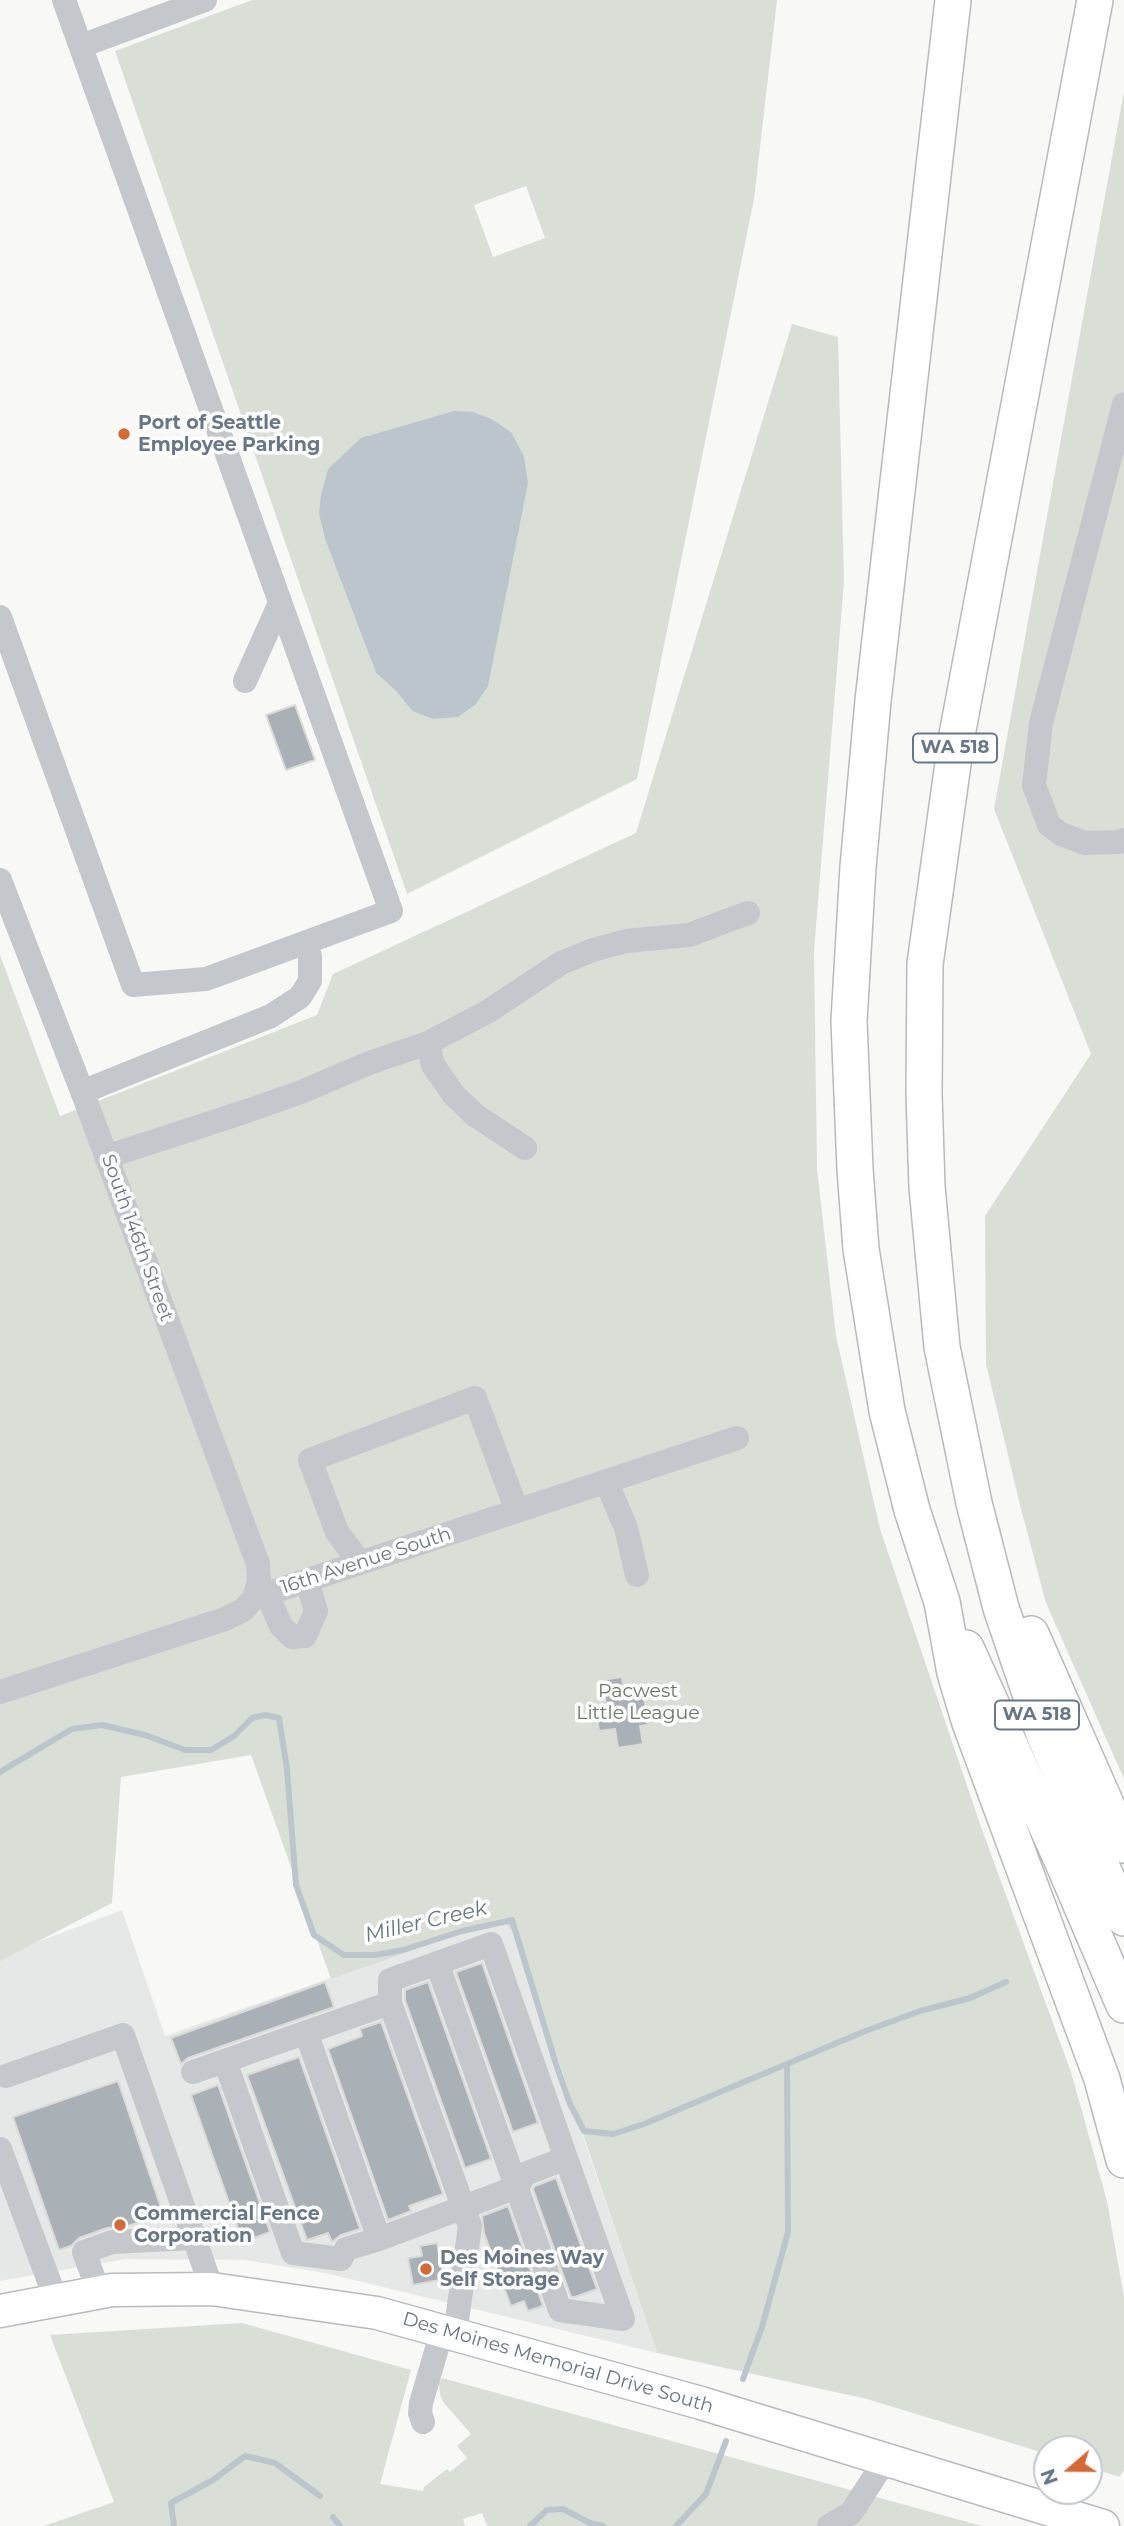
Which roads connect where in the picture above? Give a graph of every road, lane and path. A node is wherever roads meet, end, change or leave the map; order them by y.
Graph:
1 (64, 0) edge
2 (205, 0) edge
3 (953, 0) edge
4 (1095, 0) edge
5 (81, 46) junction
6 (1124, 404) edge
7 (281, 603) junction
8 (0, 617) edge
9 (245, 681) dead end
10 (1124, 840) edge
11 (0, 880) edge
12 (748, 913) dead end
13 (305, 943) junction
14 (428, 1043) junction
15 (82, 1093) junction
16 (526, 1148) dead end
17 (106, 1157) junction
18 (737, 1438) dead end
19 (606, 1481) junction
20 (974, 1503) junction
21 (517, 1511) junction
22 (360, 1563) junction
23 (637, 1575) dead end
24 (307, 1581) junction
25 (261, 1596) junction
26 (942, 1602) junction
27 (0, 1692) edge
28 (1124, 1845) edge
29 (1124, 1918) edge
30 (437, 1964) junction
31 (390, 2003) junction
32 (1124, 2005) edge
33 (306, 2032) junction
34 (225, 2061) junction
35 (193, 2072) dead end
36 (6, 2076) dead end
37 (0, 2149) edge
38 (566, 2158) junction
39 (1124, 2160) edge
40 (517, 2187) junction
41 (463, 2208) junction
42 (194, 2238) junction
43 (379, 2239) junction
44 (212, 2289) junction
45 (99, 2292) junction
46 (56, 2301) junction
47 (0, 2311) edge
48 (448, 2333) junction
49 (423, 2422) dead end
50 (886, 2459) junction
51 (830, 2526) edge
52 (1103, 2526) edge

1 - 5 street
2 - 5 street
3 - 26 highway, WA 518
4 - 20 highway, WA 518
5 - 7 street
6 - 10 street
7 - 9 street
7 - 13 street
8 - 13 street
11 - 15 street, South 146th Street
12 - 14 street
13 - 15 street
14 - 16 street
14 - 17 street
15 - 17 street, South 146th Street
17 - 25 street, South 146th Street
18 - 19 street, 16th Avenue South
19 - 21 street, 16th Avenue South
19 - 23 street
20 - 28 highway
20 - 29 highway, WA 518
21 - 22 street, 16th Avenue South
21 - 22 street
22 - 24 street, 16th Avenue South
24 - 25 street, 16th Avenue South
24 - 25 street
25 - 27 street, 16th Avenue South
26 - 32 highway, WA 518
26 - 39 highway
30 - 31 street
30 - 38 street
30 - 40 street
31 - 33 street
31 - 41 street
33 - 34 street
33 - 43 street
34 - 35 street
34 - 43 street
36 - 42 street
37 - 46 street
38 - 40 street
38 - 40 street
40 - 41 street
41 - 43 street
41 - 48 street
42 - 44 street
42 - 45 street
44 - 45 main road, Des Moines Memorial Drive South
44 - 48 main road, Des Moines Memorial Drive South
45 - 46 main road, Des Moines Memorial Drive South
46 - 47 main road, Des Moines Memorial Drive South
48 - 49 street
48 - 50 main road, Des Moines Memorial Drive South
50 - 51 street
50 - 52 main road, Des Moines Memorial Drive South

